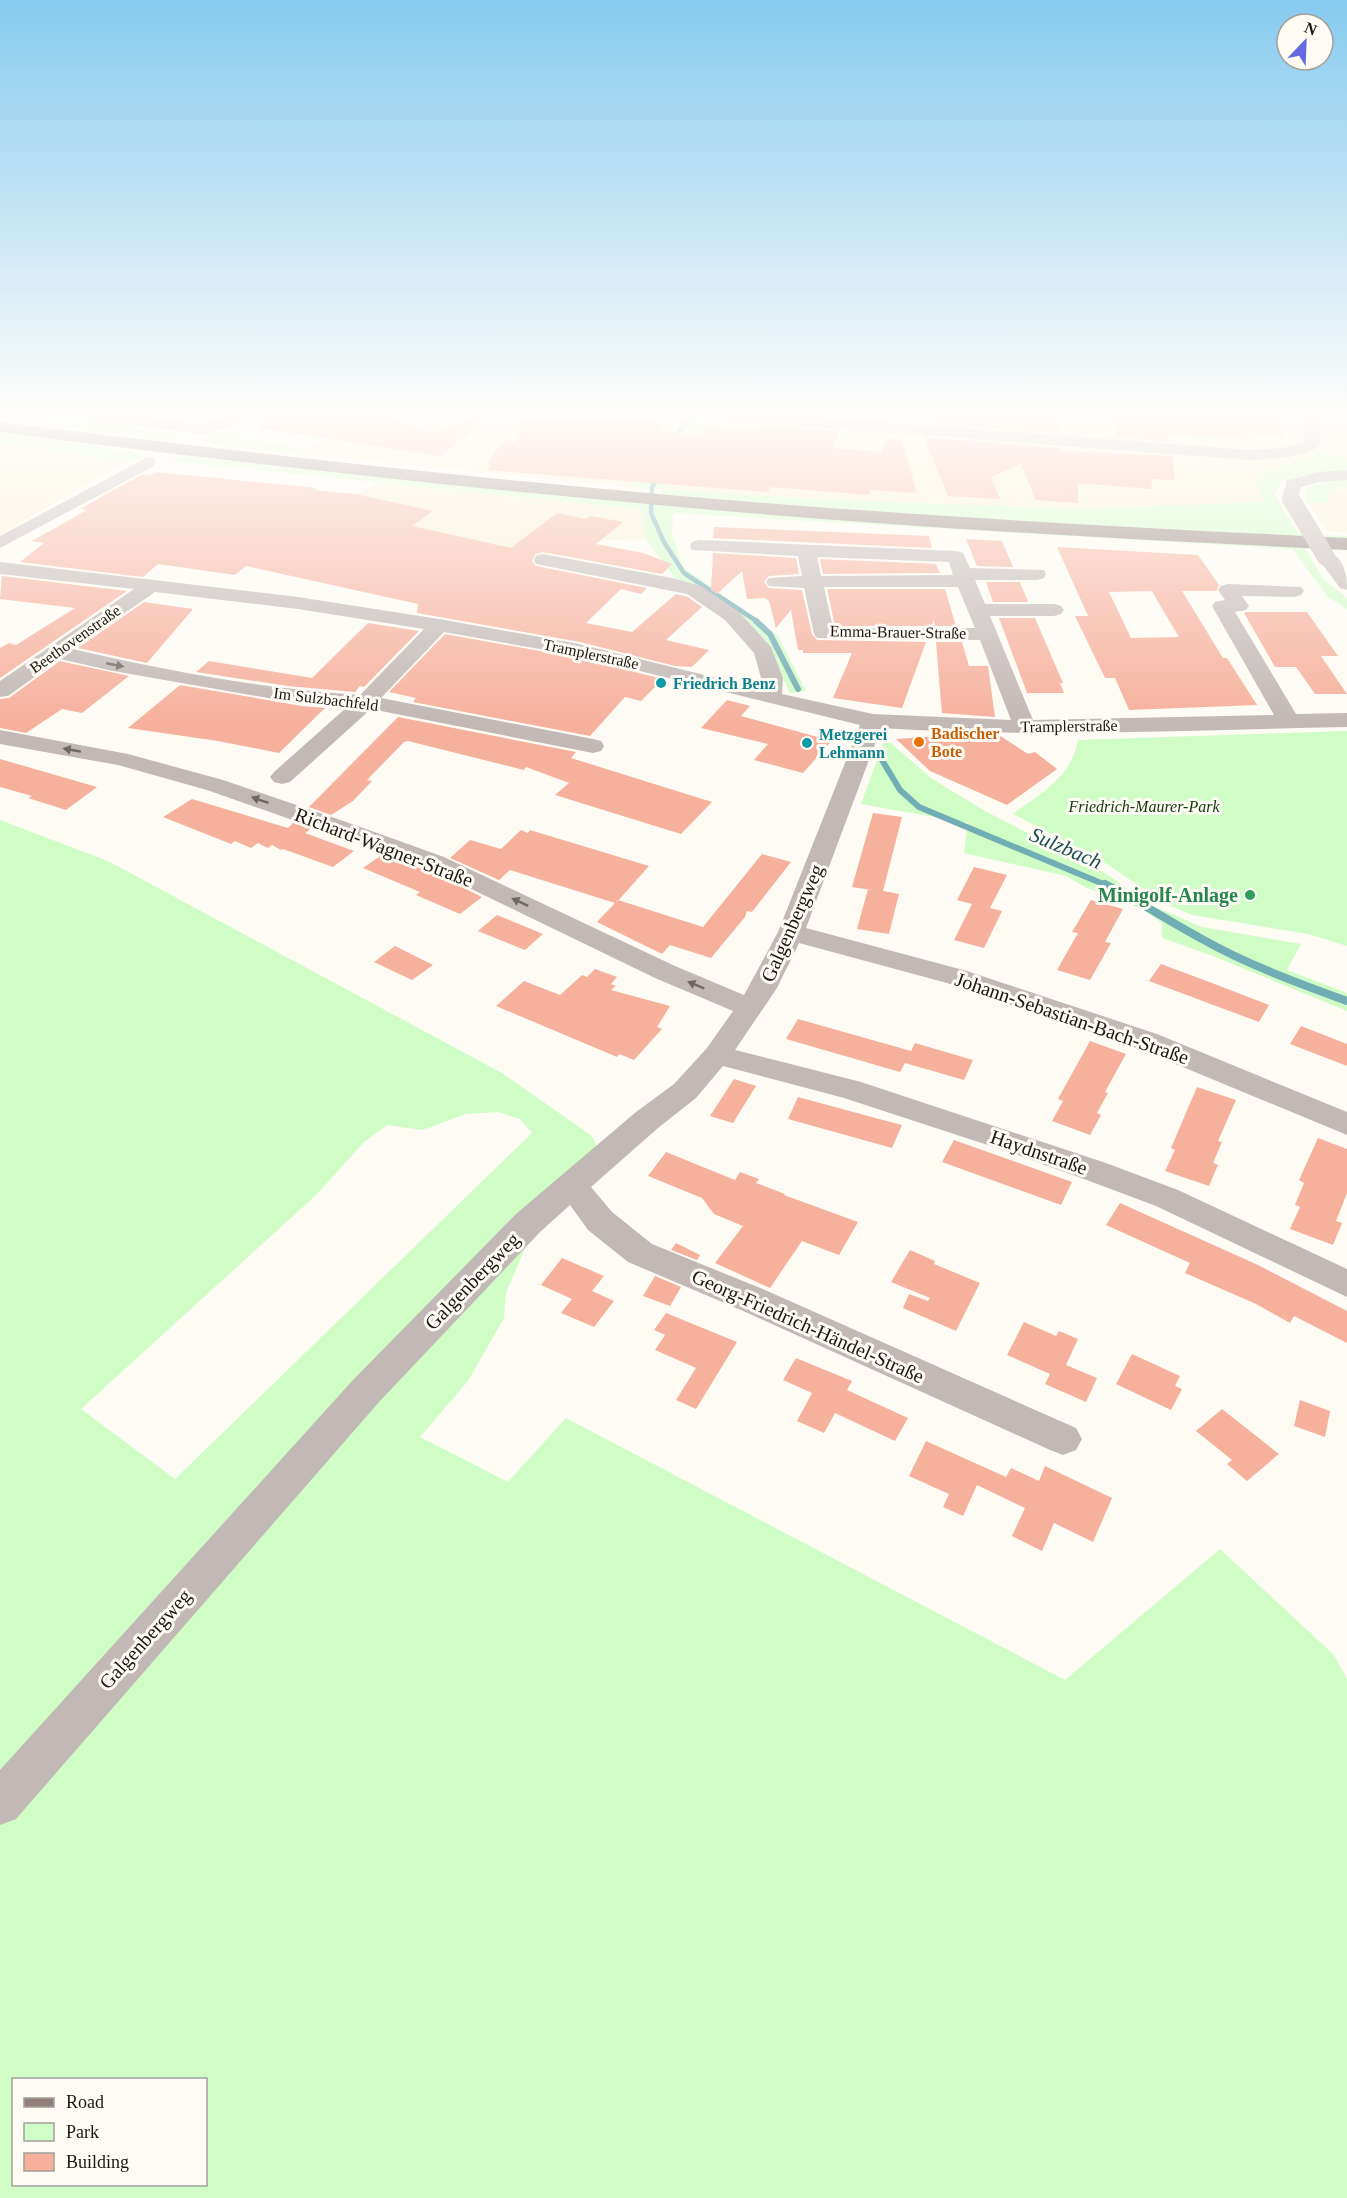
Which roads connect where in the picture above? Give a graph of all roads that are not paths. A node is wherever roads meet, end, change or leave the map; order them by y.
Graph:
1 (41, 518) edge
2 (908, 518) edge
3 (1302, 518) edge
4 (0, 543) edge
5 (1347, 544) edge
6 (699, 546) dead end
7 (806, 550) junction
8 (543, 560) dead end
9 (1022, 560) dead end
10 (0, 568) edge
11 (961, 571) junction
12 (1037, 574) dead end
13 (776, 582) dead end
14 (811, 582) junction
15 (1347, 584) edge
16 (150, 587) junction
17 (1294, 591) dead end
18 (978, 610) junction
19 (1054, 610) dead end
20 (439, 625) junction
21 (987, 634) junction
22 (58, 652) junction
23 (0, 690) edge
24 (771, 698) junction
25 (366, 702) junction
26 (873, 720) junction
27 (1347, 720) edge
28 (1289, 722) junction
29 (1025, 727) junction
30 (0, 737) edge
31 (593, 746) dead end
32 (282, 777) dead end
33 (791, 932) junction
34 (750, 1008) junction
35 (717, 1055) junction
36 (1347, 1124) edge
37 (573, 1187) junction
38 (1347, 1284) edge
39 (1063, 1439) dead end
40 (0, 1803) edge

1 - 4 street
2 - 5 main road
3 - 15 street, bridge
6 - 7 street
7 - 11 street
7 - 14 street, Emma-Brauer-Straße
8 - 24 street
9 - 11 street
10 - 16 street, Tramplerstraße
11 - 12 street
11 - 14 street
11 - 18 street, Emma-Brauer-Straße
13 - 14 street
14 - 21 street, Emma-Brauer-Straße
16 - 20 street, Tramplerstraße
16 - 22 street, Beethovenstraße
17 - 28 street
18 - 19 street, Emma-Brauer-Straße
18 - 21 street, Emma-Brauer-Straße
20 - 24 street, Tramplerstraße
20 - 25 street
21 - 29 street, Emma-Brauer-Straße
22 - 23 street, Beethovenstraße
22 -> 25 street, Im Sulzbachfeld
24 - 26 street, Tramplerstraße
25 - 31 street, Im Sulzbachfeld
25 - 32 street
26 - 29 street, Tramplerstraße
26 - 33 street, Galgenbergweg
27 - 28 street, Tramplerstraße
28 - 29 street, Tramplerstraße
34 -> 30 street, Richard-Wagner-Straße
33 - 34 street, Galgenbergweg
33 - 36 street, Johann-Sebastian-Bach-Straße
34 - 35 street, Galgenbergweg
35 - 37 street, Galgenbergweg
35 - 38 street, Haydnstraße
37 - 39 street, Georg-Friedrich-Händel-Straße
37 - 40 street, Galgenbergweg

